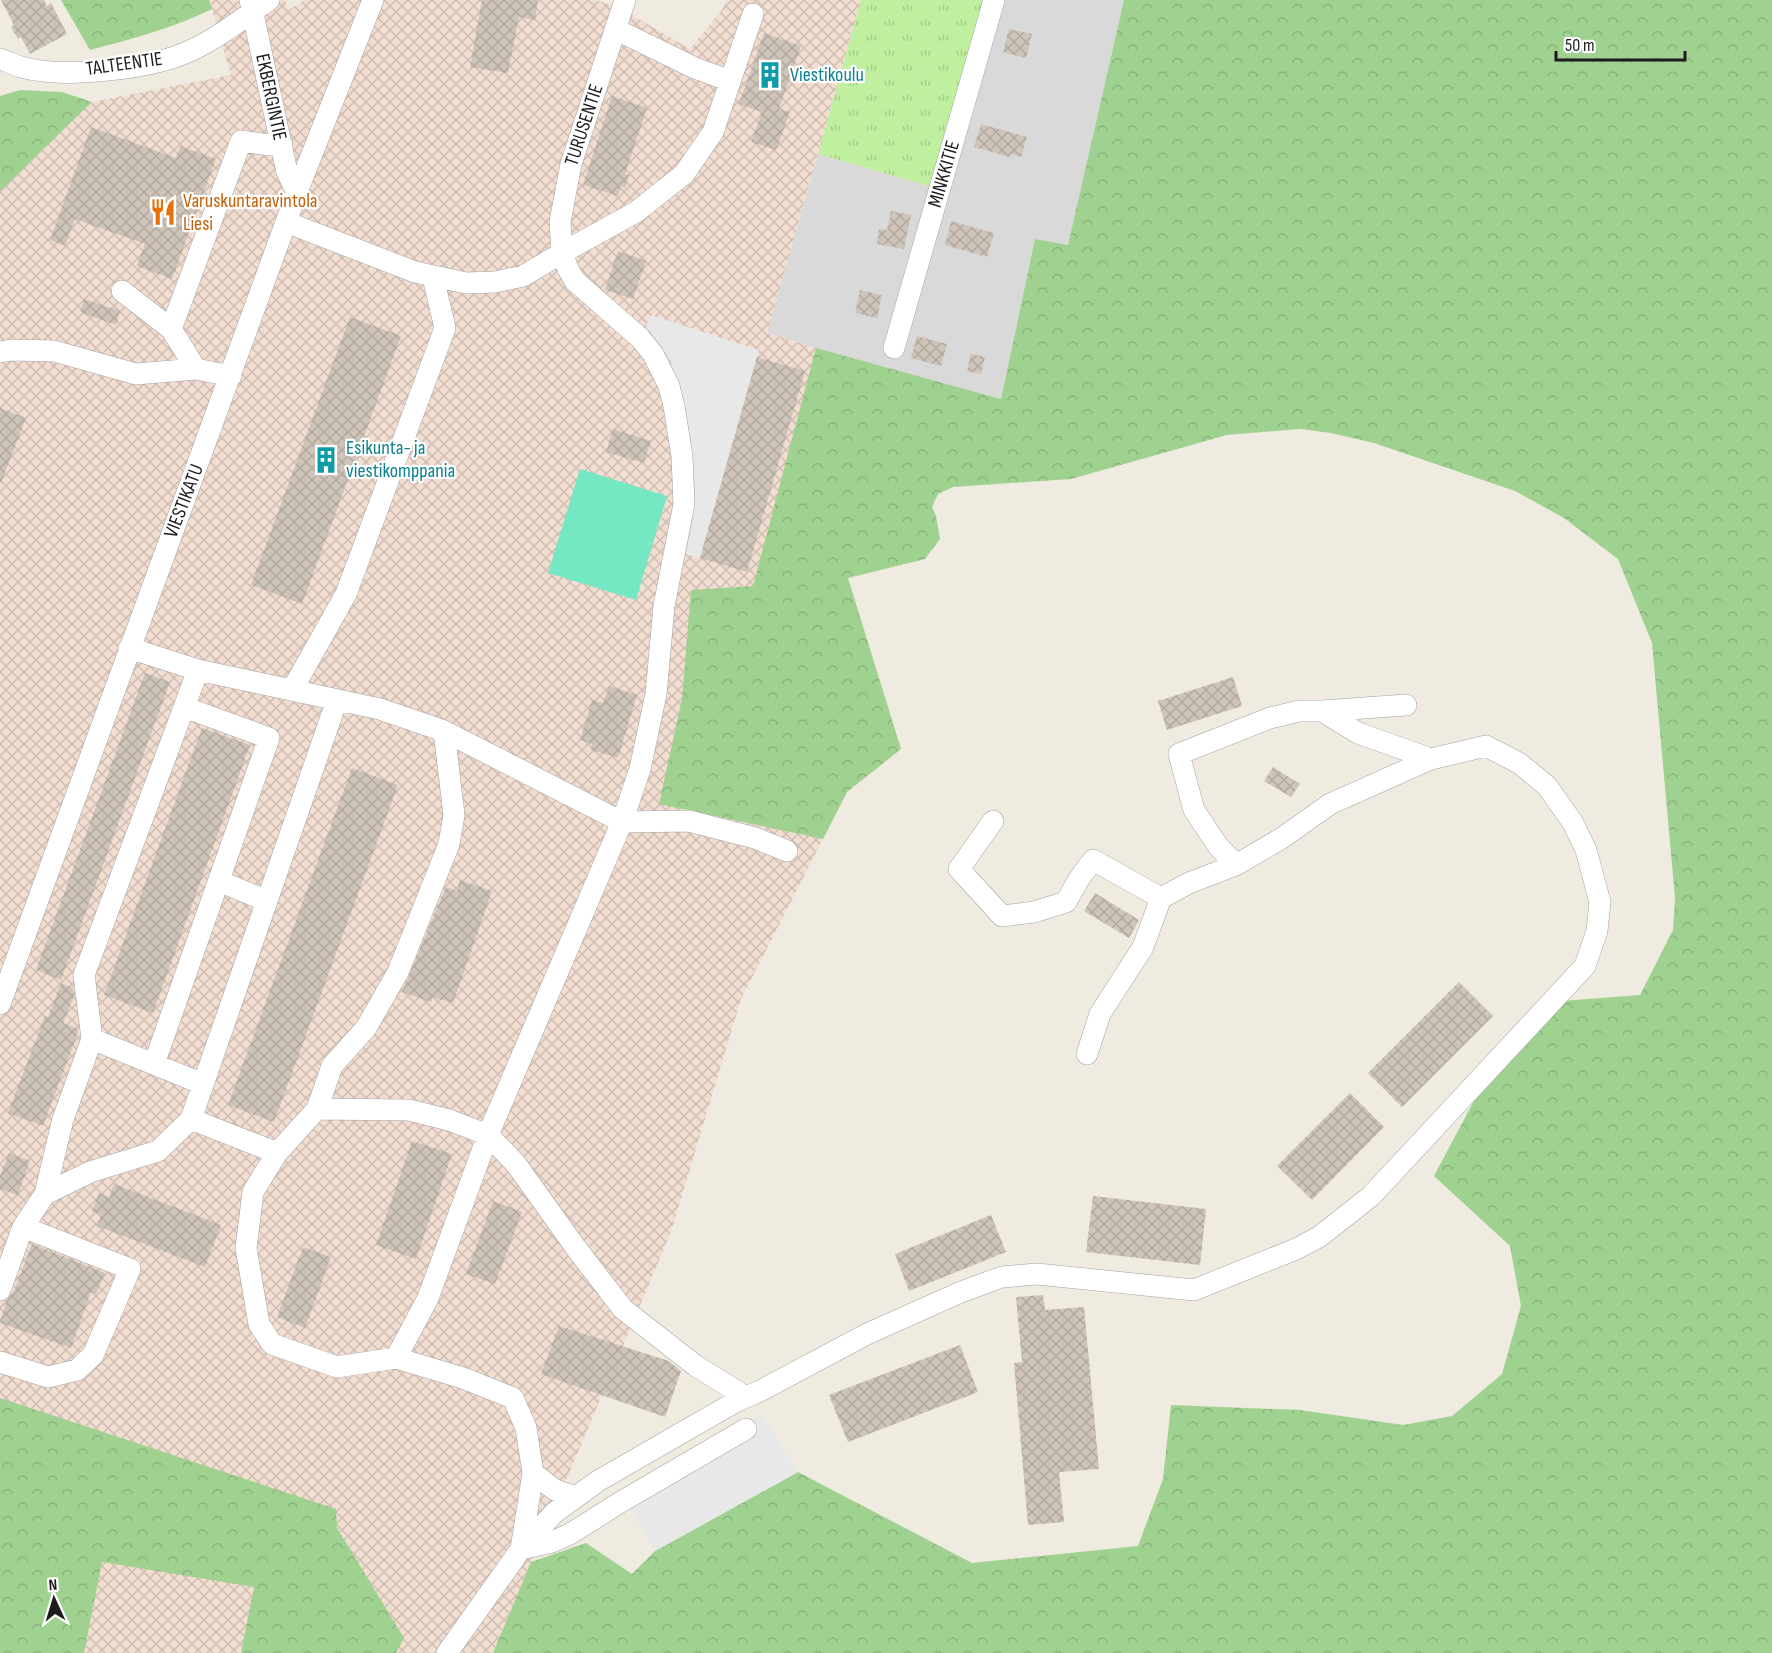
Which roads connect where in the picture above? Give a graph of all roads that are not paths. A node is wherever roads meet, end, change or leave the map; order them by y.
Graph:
1 (373, 0) edge
2 (625, 0) edge
3 (994, 0) edge
4 (257, 4) edge
5 (753, 14) dead end
6 (615, 29) junction
7 (0, 58) edge
8 (730, 81) junction
9 (282, 144) junction
10 (297, 192) junction
11 (286, 222) junction
12 (562, 254) junction
13 (433, 277) junction
14 (122, 291) dead end
15 (171, 328) junction
16 (894, 348) dead end
17 (0, 352) edge
18 (196, 369) junction
19 (231, 376) junction
20 (129, 648) junction
21 (198, 670) junction
22 (292, 690) junction
23 (337, 700) junction
24 (1406, 705) dead end
25 (184, 707) junction
26 (1322, 711) junction
27 (444, 731) junction
28 (1431, 759) junction
29 (993, 821) dead end
30 (622, 822) junction
31 (787, 851) dead end
32 (1236, 865) junction
33 (219, 881) junction
34 (1161, 898) junction
35 (267, 901) junction
36 (0, 1004) edge
37 (92, 1039) junction
38 (1087, 1054) dead end
39 (154, 1064) junction
40 (203, 1084) junction
41 (317, 1108) junction
42 (191, 1119) junction
43 (488, 1135) junction
44 (277, 1153) junction
45 (45, 1194) junction
46 (22, 1227) junction
47 (0, 1290) edge
48 (396, 1358) junction
49 (0, 1362) edge
50 (753, 1394) junction
51 (746, 1429) dead end
52 (533, 1473) junction
53 (576, 1497) junction
54 (520, 1549) junction
55 (447, 1653) edge

1 - 10 street, VIESTIKATU
2 - 6 street, TURUSENTIE
3 - 16 street, MINKKITIE
4 - 7 street, TALTEENTIE
4 - 9 street, EKBERGINTIE
5 - 8 street
6 - 8 street
6 - 12 street, TURUSENTIE
8 - 12 street
9 - 10 street, EKBERGINTIE
9 - 15 street
10 - 11 street, VIESTIKATU
11 - 13 street
11 - 19 street, VIESTIKATU
12 - 13 street
12 - 30 street
13 - 22 street
14 - 15 street
15 - 18 street
17 - 18 street
18 - 19 street
19 - 20 street, VIESTIKATU
20 - 21 street
20 - 36 street, VIESTIKATU
21 - 22 street
21 - 25 street
22 - 23 street
23 - 27 street
23 - 35 street
24 - 26 street
25 - 33 street
25 - 37 street
26 - 28 street
26 - 32 street
27 - 30 street
27 - 41 street
28 - 32 street
28 - 50 street
29 - 34 street
30 - 31 street
30 - 43 street
32 - 34 street
33 - 35 street
33 - 39 street
34 - 38 street
35 - 40 street
37 - 39 street
37 - 45 street
39 - 40 street
40 - 42 street
41 - 43 street
41 - 44 street
42 - 44 street
42 - 45 street
43 - 48 street
43 - 50 street
44 - 48 street
45 - 46 street
46 - 47 street
46 - 49 street
48 - 52 street
50 - 53 street
51 - 54 street
52 - 53 street
52 - 54 street
53 - 54 street
54 - 55 street

